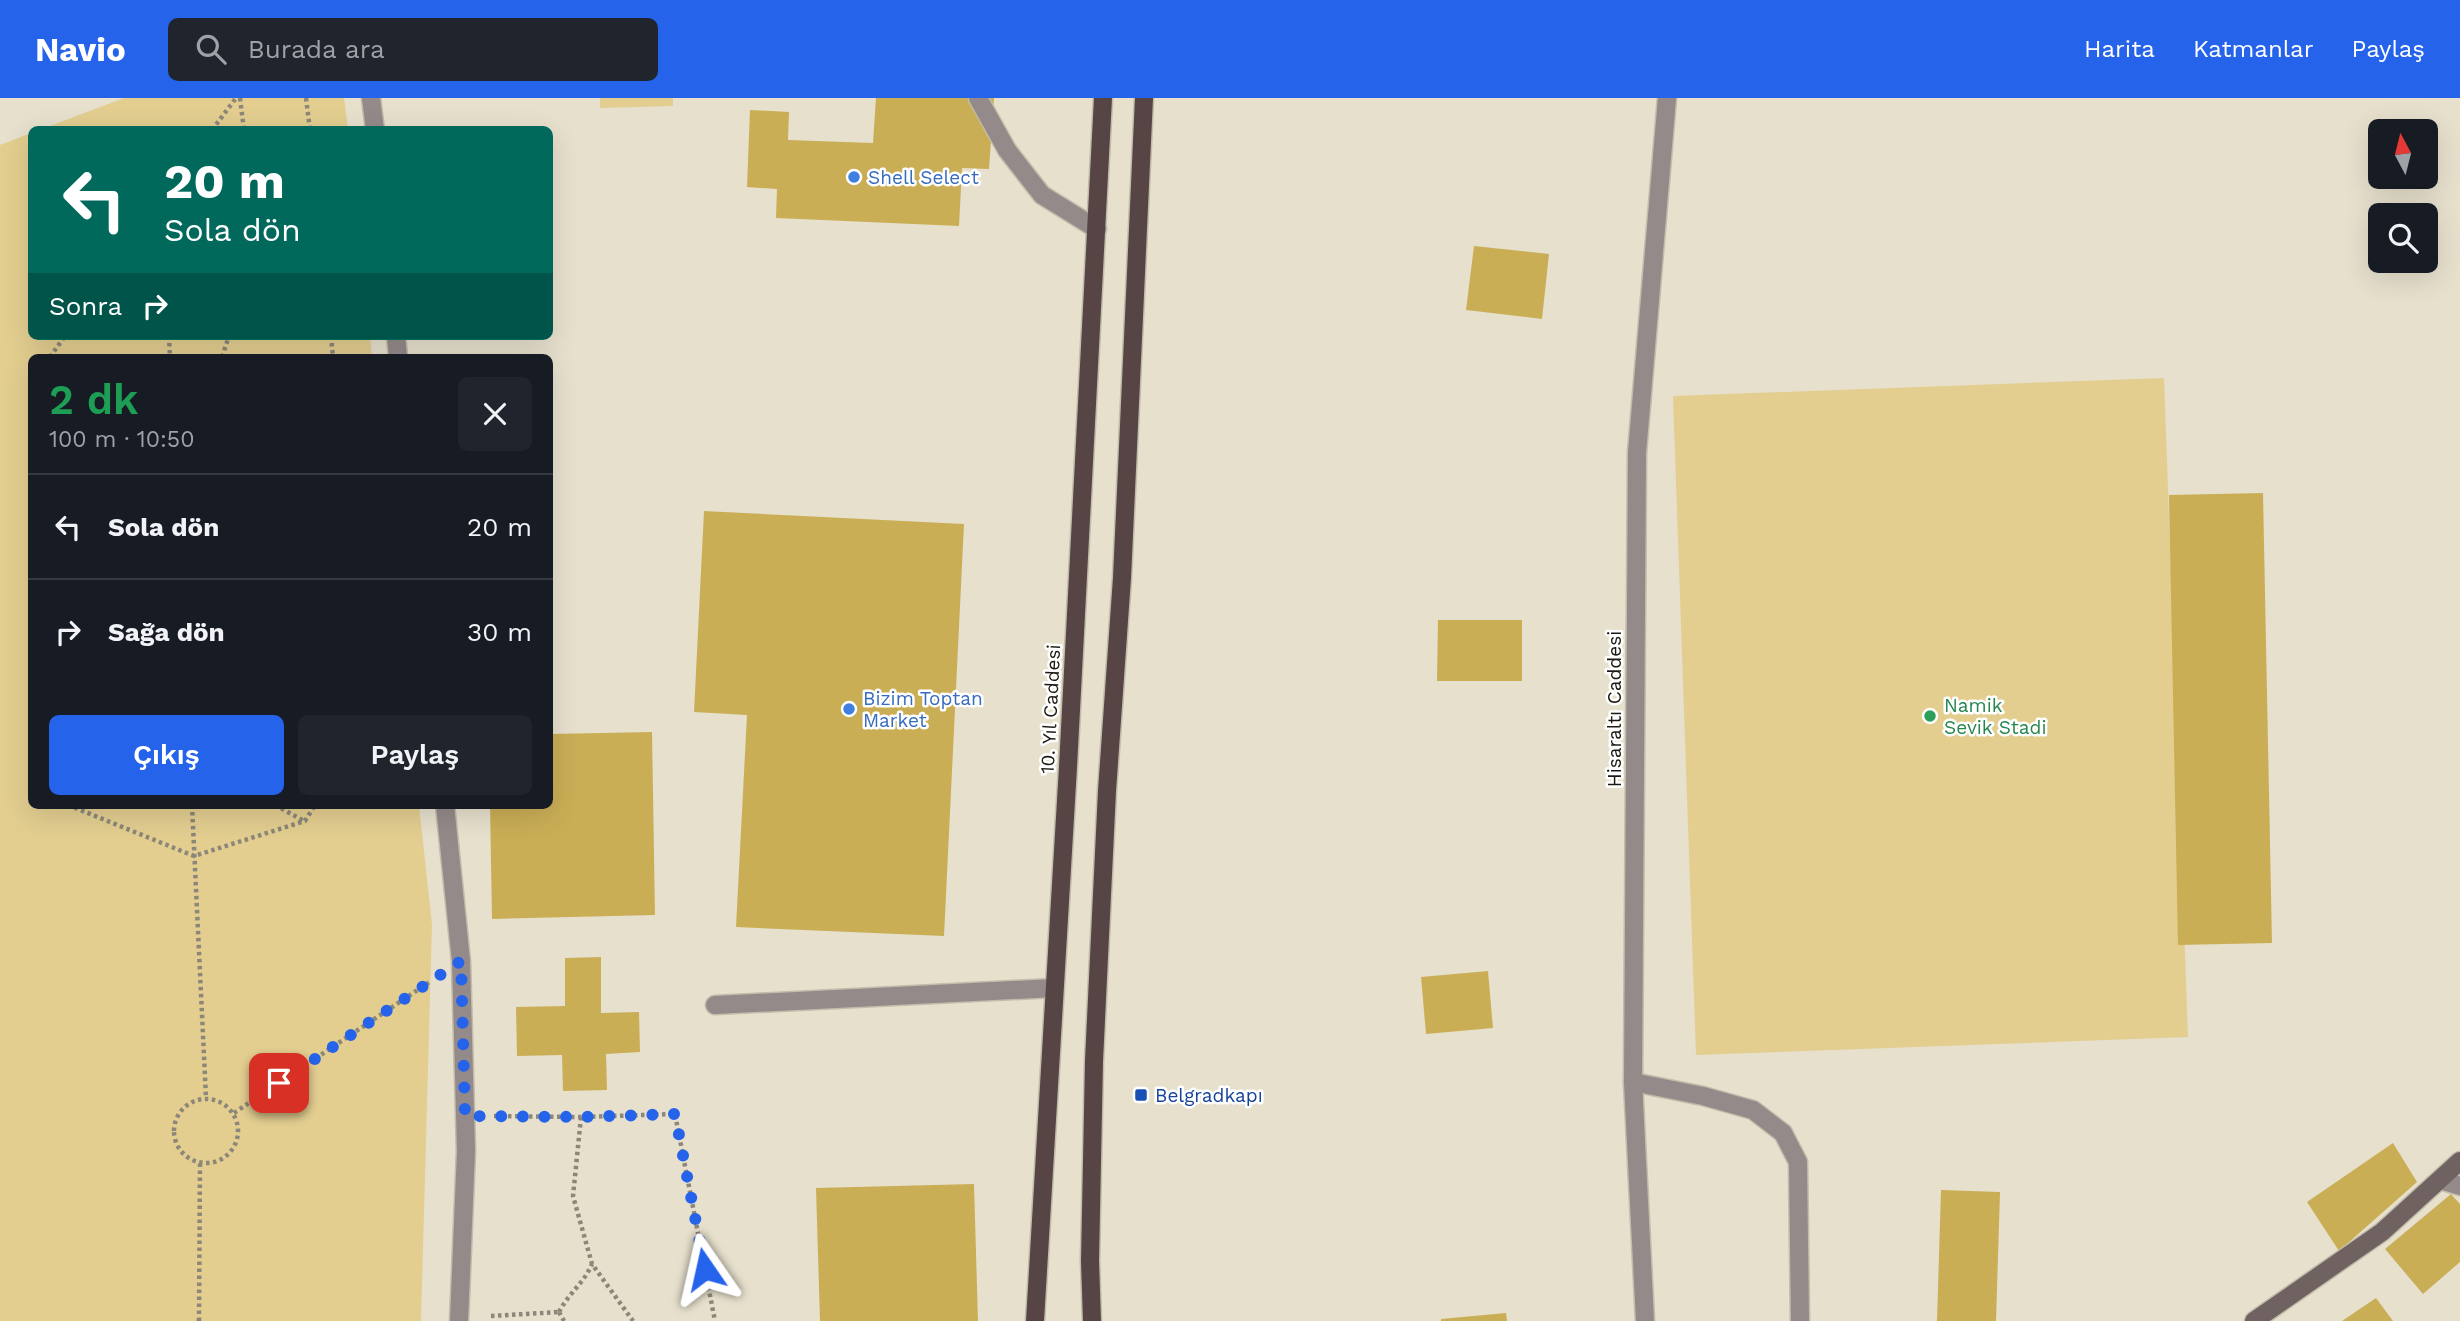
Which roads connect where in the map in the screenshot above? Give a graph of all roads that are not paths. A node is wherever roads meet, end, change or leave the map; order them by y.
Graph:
1 (371, 98) edge
2 (978, 98) edge
3 (1103, 98) edge
4 (1144, 98) edge
5 (1667, 98) edge
6 (374, 126) edge
7 (1097, 229) junction
8 (444, 809) edge
9 (1054, 988) junction
10 (715, 1005) dead end
11 (1633, 1082) junction
12 (2460, 1161) edge
13 (2440, 1180) junction
14 (2460, 1186) edge
15 (1037, 1283) junction
16 (459, 1319) edge
17 (1023, 1321) edge
18 (1035, 1321) edge
19 (1092, 1321) edge
20 (1645, 1321) edge
21 (1800, 1321) edge
22 (2254, 1321) edge

1 - 6 street
2 - 7 street
3 - 7 main road, 10. Yıl Caddesi
4 - 19 main road
5 - 11 street, Hisaraltı Caddesi
7 - 9 main road, 10. Yıl Caddesi
8 - 16 street
9 - 10 street
9 - 15 main road, 10. Yıl Caddesi
11 - 20 street, Hisaraltı Caddesi
11 - 21 street
12 - 13 street
13 - 14 street
13 - 22 street
15 - 17 main road
15 - 18 main road, 10. Yıl Caddesi

